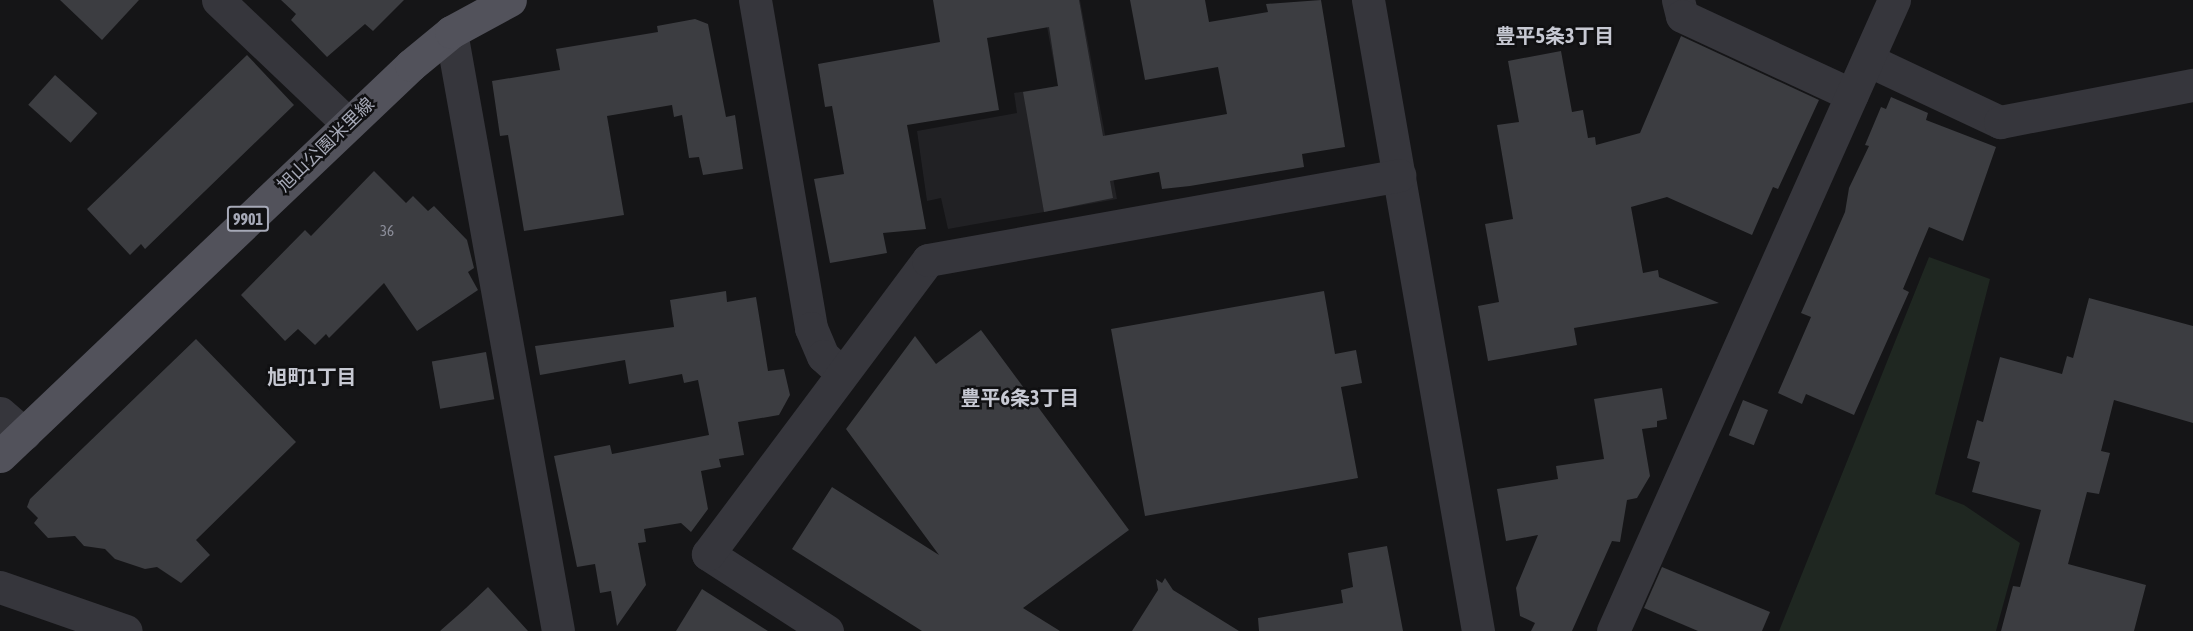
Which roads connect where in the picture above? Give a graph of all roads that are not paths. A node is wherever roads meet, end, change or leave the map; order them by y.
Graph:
1 (218, 0) edge
2 (510, 0) edge
3 (755, 0) edge
4 (1368, 0) edge
5 (1678, 0) edge
6 (1894, 0) edge
7 (451, 32) junction
8 (1868, 60) junction
9 (2193, 85) edge
10 (1852, 95) junction
11 (348, 124) junction
12 (1399, 175) junction
13 (842, 373) junction
14 (0, 413) edge
15 (12, 445) edge
16 (0, 587) edge
17 (126, 631) edge
18 (558, 631) edge
19 (827, 631) edge
20 (1478, 631) edge
21 (1613, 631) edge

1 - 11 street
2 - 7 main road, 旭山公園米里線 / 9901
3 - 13 street
4 - 12 street
5 - 10 street
6 - 8 street
7 - 11 main road, 旭山公園米里線 / 9901
7 - 18 street
8 - 9 street
8 - 10 street
10 - 21 street
11 - 15 main road, 旭山公園米里線 / 9901
12 - 13 street
12 - 20 street
13 - 19 street
14 - 15 street
16 - 17 street

